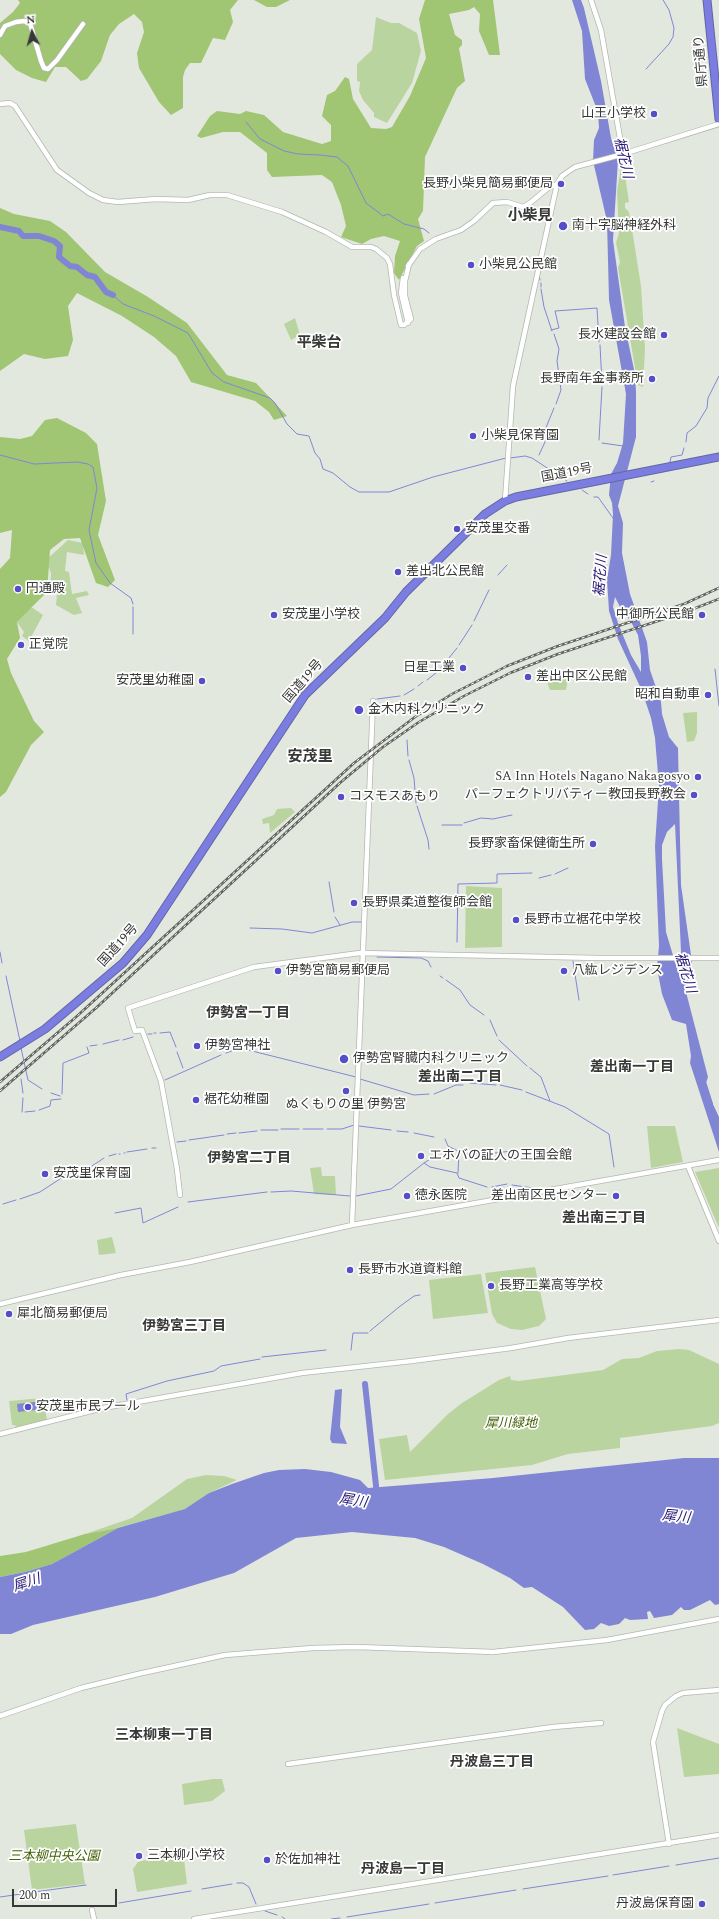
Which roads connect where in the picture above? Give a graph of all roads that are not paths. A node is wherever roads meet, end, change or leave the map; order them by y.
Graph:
1 (591, 0) edge
2 (707, 0) edge
3 (83, 24) dead end
4 (0, 35) edge
5 (0, 104) edge
6 (719, 120) edge
7 (719, 124) edge
8 (622, 155) junction
9 (557, 184) junction
10 (719, 457) edge
11 (505, 501) junction
12 (373, 702) dead end
13 (363, 952) junction
14 (719, 958) edge
15 (0, 1057) edge
16 (719, 1160) edge
17 (690, 1165) junction
18 (180, 1195) dead end
19 (352, 1225) junction
20 (719, 1241) edge
21 (0, 1304) edge
22 (719, 1320) edge
23 (0, 1434) edge
24 (719, 1618) edge
25 (719, 1690) edge
26 (0, 1716) edge
27 (601, 1724) dead end
28 (288, 1764) dead end
29 (719, 1836) edge
30 (668, 1844) junction
31 (92, 1910) dead end
32 (94, 1919) edge
33 (194, 1919) edge

1 - 8 street
2 - 6 highway, 県庁通り
3 - 4 street
5 - 9 street
7 - 8 street
8 - 9 street
9 - 11 street
10 - 11 highway, 国道19号
11 - 15 highway, 国道19号
12 - 13 street
13 - 14 street
13 - 18 street
13 - 19 street
16 - 17 street
17 - 19 street
17 - 20 street
19 - 21 street
22 - 23 street
24 - 26 street
25 - 30 street
27 - 28 street
29 - 30 street
30 - 33 street
31 - 32 street

